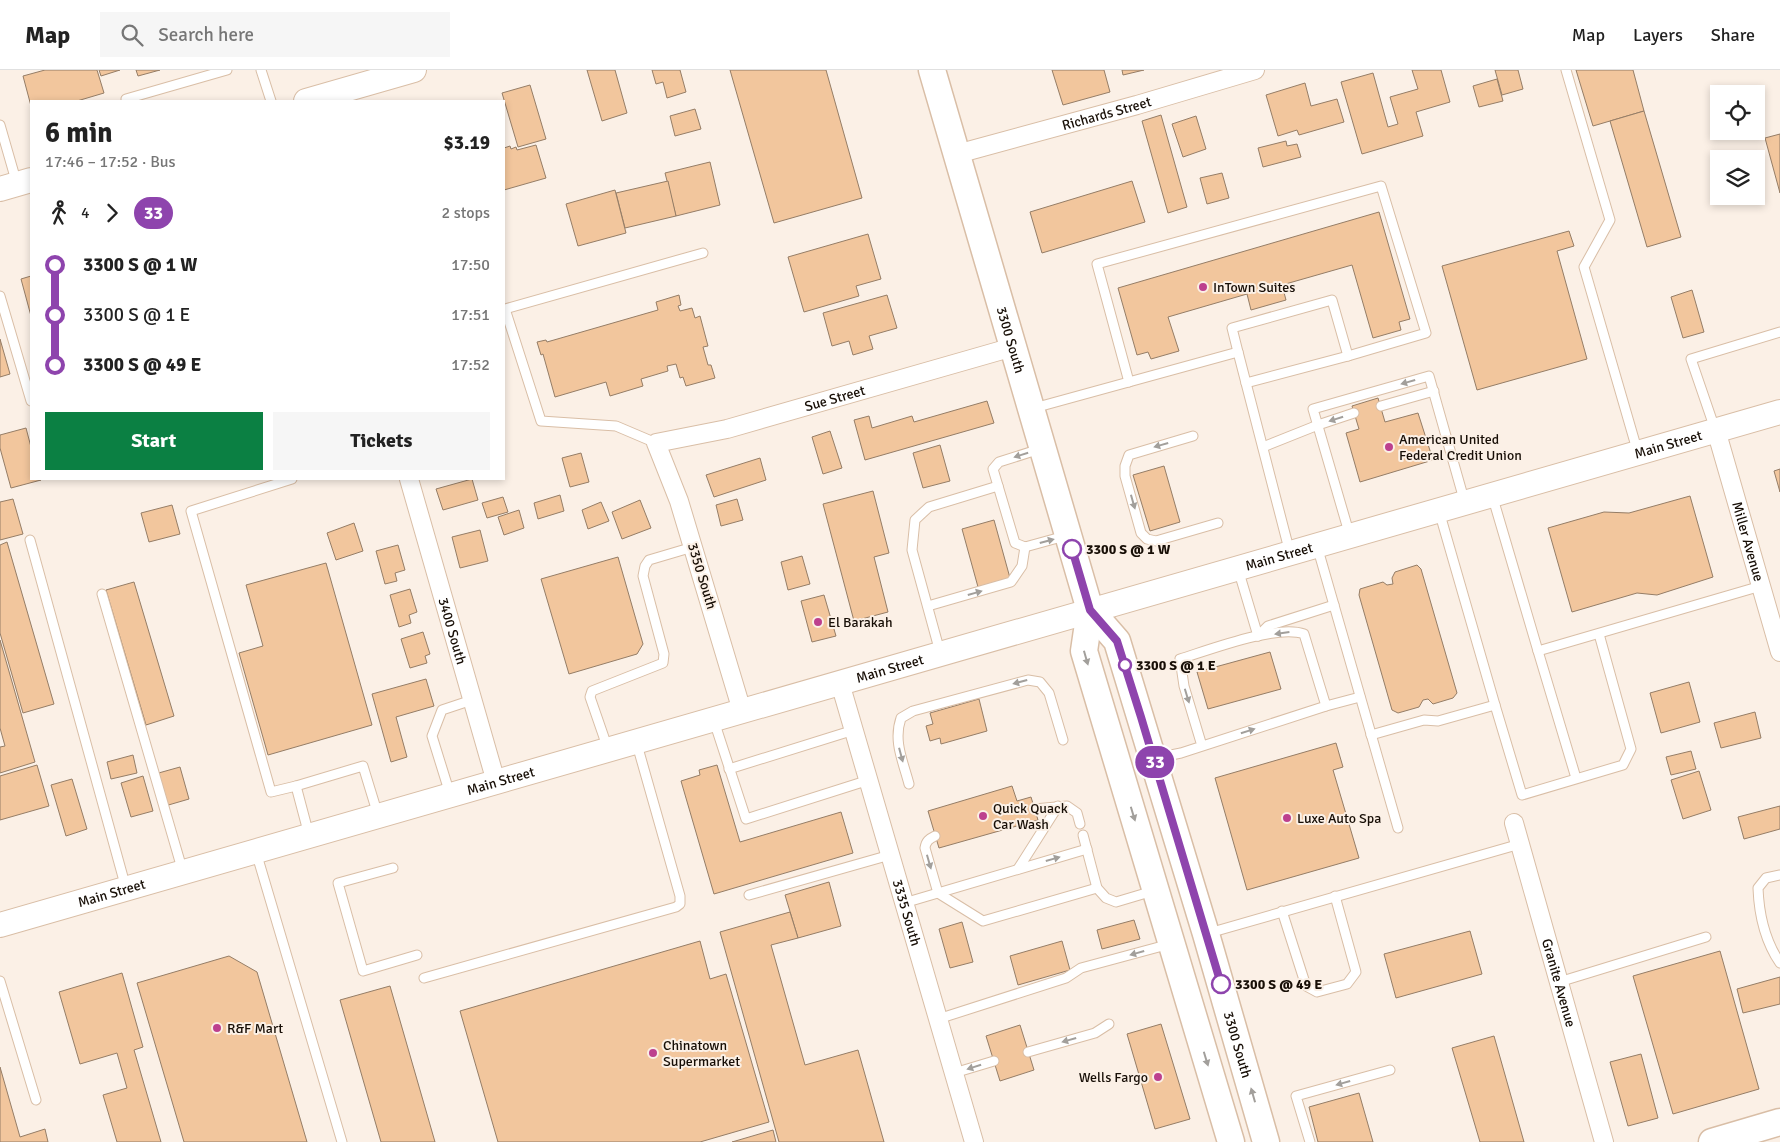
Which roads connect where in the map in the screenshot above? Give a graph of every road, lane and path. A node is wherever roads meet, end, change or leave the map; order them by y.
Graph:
1 (227, 70) edge
2 (261, 70) edge
3 (410, 70) edge
4 (932, 70) edge
5 (1254, 70) edge
6 (1566, 70) edge
7 (126, 99) dead end
8 (271, 100) edge
9 (309, 100) edge
10 (0, 125) edge
11 (957, 154) junction
12 (16, 184) edge
13 (703, 253) dead end
14 (0, 296) edge
15 (1780, 332) edge
16 (1013, 347) junction
17 (1238, 352) junction
18 (1348, 356) junction
19 (1129, 382) junction
20 (1246, 383) junction
21 (1434, 391) junction
22 (30, 398) edge
23 (1381, 406) dead end
24 (1031, 409) junction
25 (1780, 412) edge
26 (1354, 413) dead end
27 (1318, 425) junction
28 (1716, 430) junction
29 (1193, 436) dead end
30 (656, 443) junction
31 (1263, 447) junction
32 (1043, 448) junction
33 (1638, 453) junction
34 (289, 480) edge
35 (409, 480) edge
36 (998, 486) junction
37 (1492, 495) junction
38 (1465, 503) junction
39 (1439, 510) junction
40 (1218, 524) dead end
41 (1068, 535) junction
42 (1350, 536) junction
43 (30, 540) dead end
44 (1317, 546) junction
45 (693, 547) junction
46 (1025, 547) junction
47 (1290, 554) junction
48 (1238, 569) junction
49 (1761, 586) junction
50 (102, 594) dead end
51 (1334, 605) junction
52 (928, 606) junction
53 (1090, 610) junction
54 (1776, 622) edge
55 (1599, 634) junction
56 (1258, 636) junction
57 (1538, 652) junction
58 (1780, 652) edge
59 (941, 654) junction
60 (840, 682) junction
61 (1360, 697) junction
62 (472, 700) junction
63 (1495, 705) junction
64 (1326, 706) junction
65 (742, 711) junction
66 (714, 719) junction
67 (854, 730) junction
68 (1371, 735) junction
69 (1064, 740) dead end
70 (636, 741) junction
71 (1202, 746) junction
72 (608, 749) junction
73 (1154, 759) junction
74 (729, 769) junction
75 (1576, 778) junction
76 (869, 780) junction
77 (496, 782) junction
78 (909, 784) dead end
79 (296, 786) junction
80 (450, 795) junction
81 (1058, 806) junction
82 (1034, 809) dead end
83 (378, 816) junction
84 (1514, 823) dead end
85 (1080, 824) dead end
86 (1398, 828) dead end
87 (309, 835) junction
88 (1083, 835) dead end
89 (935, 836) dead end
90 (1520, 844) junction
91 (1087, 850) junction
92 (256, 851) junction
93 (890, 855) junction
94 (393, 868) dead end
95 (1018, 869) junction
96 (183, 872) junction
97 (1780, 875) edge
98 (126, 888) junction
99 (1097, 888) junction
100 (1156, 890) junction
101 (938, 893) junction
102 (749, 895) dead end
103 (1335, 896) junction
104 (904, 903) junction
105 (1282, 911) junction
106 (0, 924) edge
107 (1206, 934) junction
108 (1706, 937) dead end
109 (1172, 943) junction
110 (417, 955) dead end
111 (1780, 963) edge
112 (424, 978) dead end
113 (0, 982) edge
114 (1559, 982) junction
115 (938, 1019) junction
116 (1109, 1024) dead end
117 (1028, 1052) dead end
118 (994, 1061) dead end
119 (1390, 1070) dead end
120 (954, 1073) junction
121 (36, 1100) dead end
122 (1780, 1122) edge
123 (342, 1142) edge
124 (974, 1142) edge
125 (1231, 1142) edge
126 (1266, 1142) edge
127 (1310, 1142) edge
128 (1604, 1142) edge
129 (1712, 1142) edge

1 - 7 lane
2 - 8 lane
3 - 9 street
4 - 11 main road, 3300 South
5 - 11 street, Richards Street
6 - 33 lane
10 - 12 lane
11 - 16 main road, 3300 South
13 - 30 lane
14 - 22 lane
15 - 28 lane
16 - 24 main road, 3300 South
16 - 30 street, Sue Street
17 - 18 lane
17 - 19 lane
17 - 20 lane
18 - 19 lane
18 - 20 lane
19 - 24 lane
20 - 31 lane
21 - 23 lane
21 -> 27 lane
21 - 38 lane
24 - 32 main road, 3300 South
25 - 28 street, Main Street
26 -> 27 lane
27 - 31 lane
27 - 42 lane
28 - 33 street, Main Street
28 - 49 street, Miller Avenue
29 -> 40 lane
30 - 45 street, 3350 South
31 - 47 lane
32 -> 36 lane
32 - 41 main road, 3300 South
33 - 37 street, Main Street
34 - 79 lane
35 - 62 street, 3400 South
36 - 46 lane
36 - 52 lane
37 - 38 street, Main Street
37 - 57 lane
38 - 39 street, Main Street
39 - 42 street, Main Street
39 - 63 lane
46 -> 41 lane
41 - 53 main road, 3300 South
42 - 44 street, Main Street
43 - 98 lane
44 - 47 street, Main Street
44 - 51 lane
45 - 65 street, 3350 South
45 - 72 lane
52 -> 46 lane
47 - 48 street, Main Street
48 - 53 street, Main Street
48 - 56 lane
49 - 54 street, Miller Avenue
49 - 55 lane
50 - 96 lane
51 - 56 lane
51 - 61 lane
52 - 59 lane
53 - 59 street, Main Street
53 - 73 main road, 3300 South
53 -> 100 main road, 3300 South
54 - 58 street, Miller Avenue
55 - 57 lane
55 - 75 lane
64 -> 56 lane
56 -> 71 lane
57 - 75 lane
59 - 60 street, Main Street
60 - 65 street, Main Street
60 - 67 street, 3335 South
61 - 64 lane
61 - 68 lane
62 - 77 street, 3400 South
62 - 80 lane
63 - 68 lane
63 - 75 lane
71 -> 64 lane
65 - 66 street, Main Street
66 - 70 street, Main Street
66 - 74 lane
67 - 74 lane
67 - 76 street, 3335 South
68 - 86 lane
69 -> 78 lane
70 - 72 street, Main Street
70 - 112 lane
71 - 73 lane
72 - 77 street, Main Street
73 - 107 main road, 3300 South
74 - 76 lane
76 - 93 street, 3335 South
77 - 80 street, Main Street
79 - 83 lane
79 - 87 lane
80 - 83 street, Main Street
81 - 82 lane
81 - 85 lane
81 - 95 lane
83 - 87 street, Main Street
84 - 90 street, Granite Avenue
87 - 92 street, Main Street
88 - 91 lane
89 -> 101 lane
90 - 103 lane
90 - 114 street, Granite Avenue
95 -> 91 lane
91 - 99 lane
92 - 96 street, Main Street
92 - 123 lane
93 - 102 lane
93 - 104 street, 3335 South
94 - 110 lane
95 - 101 lane
96 - 98 street, Main Street
97 - 111 lane
98 - 106 street, Main Street
99 - 100 lane
99 - 101 lane
100 - 109 main road, 3300 South
101 - 104 lane
103 - 105 lane
103 - 105 lane
104 - 115 street, 3335 South
105 - 107 lane
126 -> 107 main road, 3300 South
108 - 114 lane
109 -> 115 lane
109 -> 125 main road, 3300 South
113 - 121 lane
114 - 128 street, Granite Avenue
115 - 120 street, 3335 South
116 -> 117 lane
118 -> 120 lane
119 -> 127 lane
120 - 124 street, 3335 South
122 - 129 main road

